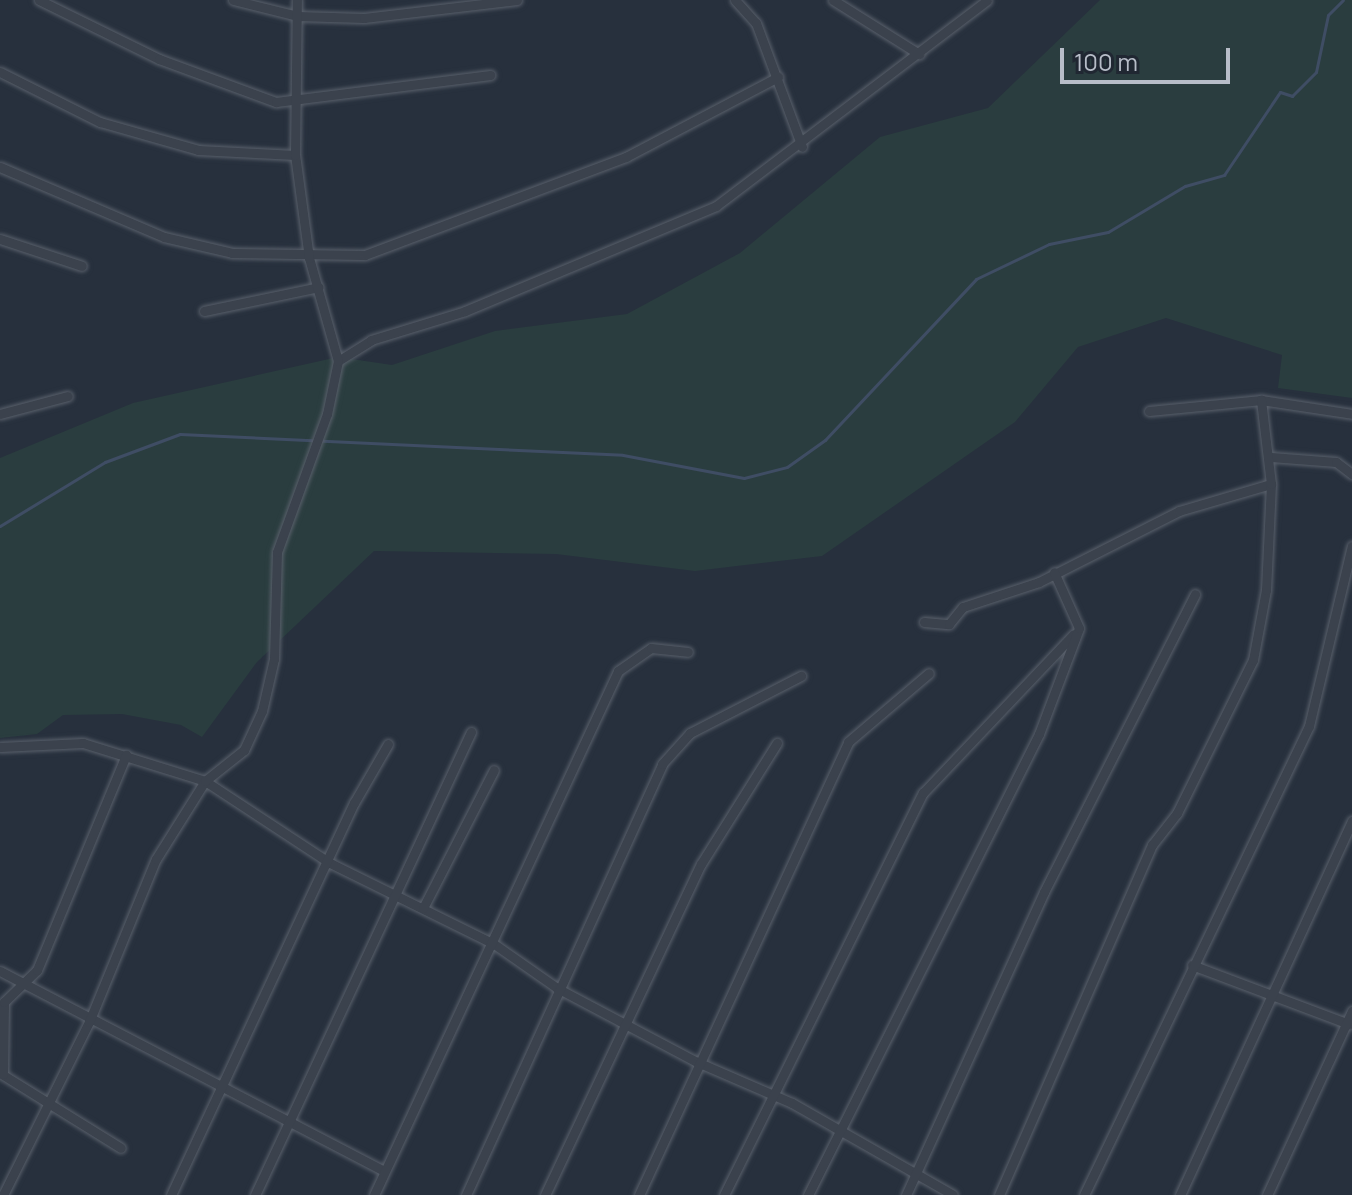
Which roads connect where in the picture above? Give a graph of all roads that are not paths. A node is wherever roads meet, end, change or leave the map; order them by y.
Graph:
1 (39, 0) edge
2 (233, 0) edge
3 (297, 0) edge
4 (517, 0) edge
5 (735, 0) edge
6 (833, 0) edge
7 (987, 0) edge
8 (297, 16) junction
9 (919, 54) junction
10 (0, 72) edge
11 (490, 75) dead end
12 (778, 77) junction
13 (295, 104) junction
14 (802, 147) junction
15 (295, 155) junction
16 (0, 167) edge
17 (0, 239) edge
18 (309, 258) junction
19 (82, 266) dead end
20 (319, 287) junction
21 (204, 311) dead end
22 (338, 361) junction
23 (68, 396) dead end
24 (1261, 400) junction
25 (1149, 411) dead end
26 (0, 414) edge
27 (1352, 414) edge
28 (1271, 457) junction
29 (1352, 474) edge
30 (1271, 484) junction
31 (1352, 546) edge
32 (1054, 572) junction
33 (1195, 594) dead end
34 (924, 622) dead end
35 (1079, 628) junction
36 (688, 652) dead end
37 (929, 673) dead end
38 (801, 676) dead end
39 (471, 732) dead end
40 (777, 743) dead end
41 (388, 744) dead end
42 (0, 747) edge
43 (126, 755) junction
44 (494, 770) dead end
45 (205, 781) junction
46 (1352, 821) edge
47 (330, 863) junction
48 (397, 896) junction
49 (423, 908) junction
50 (494, 944) junction
51 (1192, 965) junction
52 (0, 971) edge
53 (24, 983) junction
54 (557, 988) junction
55 (1273, 990) junction
56 (1352, 1011) edge
57 (89, 1022) junction
58 (623, 1022) junction
59 (1349, 1024) edge
60 (697, 1062) junction
61 (2, 1073) edge
62 (217, 1087) junction
63 (774, 1094) junction
64 (52, 1098) junction
65 (287, 1117) junction
66 (837, 1132) junction
67 (121, 1148) dead end
68 (383, 1170) junction
69 (914, 1178) junction
70 (3, 1195) edge
71 (171, 1195) edge
72 (255, 1195) edge
73 (374, 1195) edge
74 (466, 1195) edge
75 (545, 1195) edge
76 (639, 1195) edge
77 (724, 1195) edge
78 (808, 1195) edge
79 (906, 1195) edge
80 (953, 1195) edge
81 (999, 1195) edge
82 (1084, 1195) edge
83 (1180, 1195) edge
84 (1267, 1195) edge

1 - 13 street
2 - 8 street
3 - 8 street
4 - 8 street
5 - 12 street
6 - 9 street
7 - 9 street
8 - 13 street
9 - 14 street
10 - 15 street
11 - 13 street
12 - 14 street
12 - 18 street
13 - 15 street
14 - 22 street
15 - 18 street
16 - 18 street
17 - 19 street
18 - 20 street
20 - 21 street
20 - 22 street
22 - 45 street
23 - 26 street
24 - 25 street
24 - 27 street
24 - 28 street
28 - 29 street
28 - 30 street
30 - 32 street
30 - 81 street
31 - 51 street
32 - 34 street
32 - 35 street
33 - 69 street
35 - 63 street
35 - 66 street
36 - 50 street
37 - 60 street
38 - 54 street
39 - 48 street
40 - 58 street
41 - 47 street
42 - 43 street
43 - 45 street
43 - 53 street
44 - 49 street
45 - 47 street
45 - 57 street
46 - 55 street
47 - 48 street
47 - 62 street
48 - 49 street
48 - 65 street
49 - 50 street
50 - 54 street
50 - 68 street
51 - 55 street
51 - 82 street
52 - 53 street
53 - 57 street
53 - 61 street
54 - 58 street
54 - 74 street
55 - 59 street
55 - 83 street
56 - 59 street
57 - 62 street
57 - 64 street
58 - 60 street
58 - 75 street
59 - 84 street
60 - 63 street
60 - 76 street
61 - 64 street
62 - 65 street
62 - 71 street
63 - 66 street
63 - 77 street
64 - 67 street
64 - 70 street
65 - 68 street
65 - 72 street
66 - 69 street
66 - 78 street
68 - 73 street
69 - 79 street
69 - 80 street

